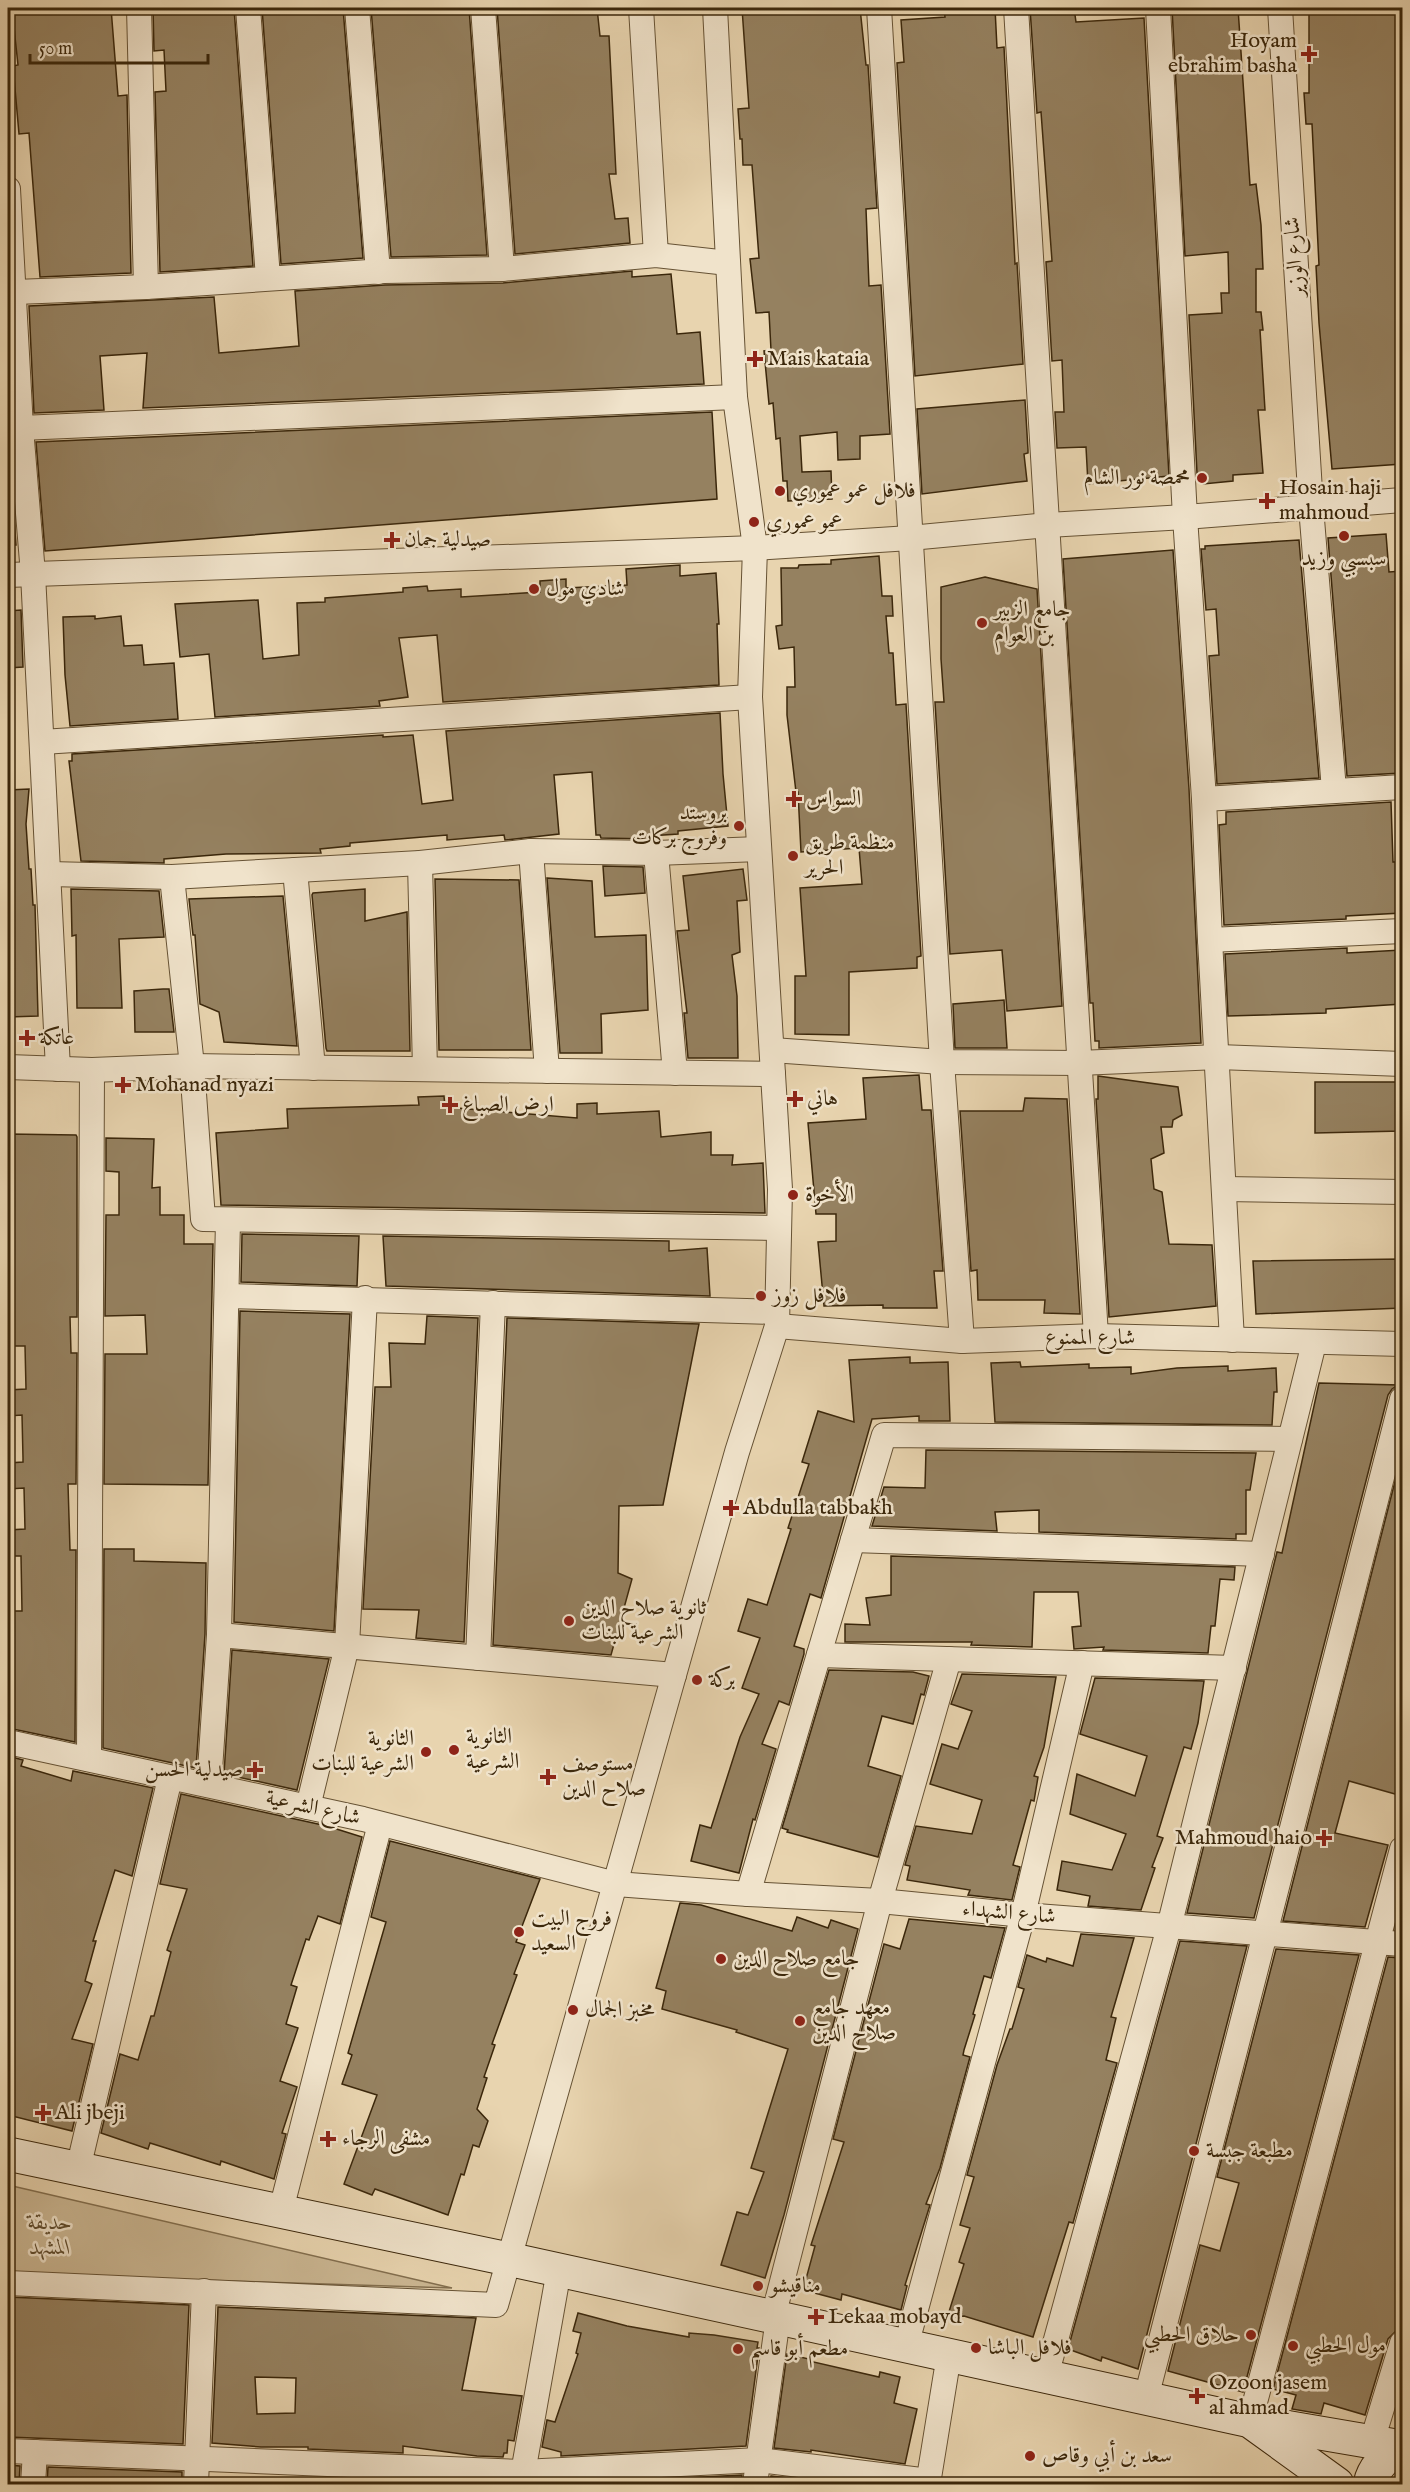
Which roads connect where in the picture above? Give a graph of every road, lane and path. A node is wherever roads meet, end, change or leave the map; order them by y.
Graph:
1 (139, 8) edge
2 (248, 8) edge
3 (357, 8) edge
4 (483, 8) edge
5 (641, 8) edge
6 (715, 8) edge
7 (879, 8) edge
8 (1016, 8) edge
9 (1158, 8) edge
10 (1280, 8) edge
11 (8, 189) edge
12 (656, 255) junction
13 (728, 263) junction
14 (502, 268) junction
15 (378, 272) junction
16 (268, 278) junction
17 (146, 287) junction
18 (15, 292) junction
19 (735, 397) junction
20 (21, 428) junction
21 (1402, 500) edge
22 (1311, 507) junction
23 (1185, 517) junction
24 (1048, 525) junction
25 (910, 538) junction
26 (755, 548) junction
27 (33, 574) junction
28 (8, 575) edge
29 (750, 697) junction
30 (42, 742) junction
31 (1402, 787) edge
32 (1334, 790) junction
33 (1204, 799) junction
34 (759, 849) junction
35 (531, 850) junction
36 (656, 853) junction
37 (420, 862) junction
38 (295, 870) junction
39 (49, 874) junction
40 (172, 877) junction
41 (1402, 931) edge
42 (1210, 940) junction
43 (772, 1050) junction
44 (1218, 1057) junction
45 (942, 1062) junction
46 (1079, 1063) junction
47 (1402, 1065) edge
48 (192, 1066) junction
49 (8, 1067) edge
50 (313, 1068) junction
51 (58, 1069) junction
52 (425, 1069) junction
53 (92, 1070) junction
54 (547, 1071) junction
55 (675, 1073) junction
56 (773, 1074) junction
57 (1225, 1189) junction
58 (1402, 1192) edge
59 (228, 1220) junction
60 (779, 1228) junction
61 (226, 1296) junction
62 (365, 1298) junction
63 (493, 1303) junction
64 (777, 1319) junction
65 (1096, 1336) junction
66 (1232, 1340) junction
67 (962, 1341) junction
68 (1314, 1343) junction
69 (1402, 1344) edge
70 (1402, 1399) edge
71 (1290, 1439) junction
72 (853, 1540) junction
73 (1262, 1554) junction
74 (219, 1635) junction
75 (347, 1646) junction
76 (819, 1655) junction
77 (478, 1658) junction
78 (949, 1659) junction
79 (1082, 1663) junction
80 (1233, 1668) junction
81 (674, 1675) junction
82 (8, 1742) edge
83 (89, 1759) junction
84 (170, 1778) junction
85 (209, 1785) junction
86 (308, 1807) junction
87 (380, 1824) junction
88 (1402, 1849) edge
89 (616, 1884) junction
90 (748, 1894) junction
91 (880, 1901) junction
92 (1023, 1915) junction
93 (1169, 1927) junction
94 (1265, 1934) junction
95 (1391, 1944) edge
96 (8, 2154) edge
97 (78, 2169) junction
98 (281, 2210) junction
99 (508, 2259) junction
100 (559, 2270) junction
101 (8, 2283) edge
102 (204, 2290) junction
103 (776, 2317) junction
104 (1402, 2343) edge
105 (906, 2346) junction
106 (949, 2355) junction
107 (1046, 2376) junction
108 (1146, 2398) junction
109 (1250, 2421) junction
110 (1392, 2445) edge
111 (8, 2451) edge
112 (35, 2452) junction
113 (198, 2458) junction
114 (759, 2460) junction
115 (522, 2478) edge
116 (928, 2483) edge
117 (33, 2484) edge
118 (196, 2484) edge
119 (755, 2484) edge
120 (1337, 2484) edge
121 (1370, 2484) edge

1 - 17 street
2 - 16 street
3 - 15 street
4 - 14 street
5 - 12 street
6 - 13 street
7 - 25 street
8 - 24 street
9 - 23 street
10 - 22 street, شارع الوزير
11 - 18 street
12 - 13 street
12 - 14 street
13 - 19 street
14 - 15 street
15 - 16 street
16 - 17 street
17 - 18 street
18 - 20 street
19 - 20 street
19 - 26 street
20 - 27 street
21 - 22 street
22 - 23 street
22 - 32 street, شارع الوزير
23 - 24 street
23 - 33 street
24 - 25 street
24 - 46 street
25 - 26 street
25 - 45 street
26 - 27 street
26 - 29 street
27 - 28 street
27 - 30 street
29 - 30 street
29 - 34 street
30 - 39 street
31 - 32 street
32 - 33 street
33 - 42 street
34 - 36 street
34 - 43 street
35 - 36 street
35 - 37 street
35 - 54 street
36 - 55 street
37 - 38 street
37 - 52 street
38 - 40 street
38 - 50 street
39 - 40 street
39 - 51 street
40 - 48 street
41 - 42 street
42 - 44 street
43 - 45 street
43 - 56 street
44 - 46 street
44 - 47 street
44 - 57 street
45 - 46 street
45 - 67 street
46 - 65 street
48 - 50 street
48 - 53 street
48 - 59 street
49 - 51 street
50 - 52 street
51 - 53 street
52 - 54 street
53 - 83 street
54 - 55 street
55 - 56 street
56 - 60 street
57 - 58 street
57 - 66 street
59 - 60 street
59 - 61 street
60 - 64 street
61 - 62 street, شارع الممنوع
61 - 74 street
62 - 63 street, شارع الممنوع
62 - 75 street
63 - 64 street, شارع الممنوع
63 - 77 street
64 - 67 street, شارع الممنوع
64 - 81 street
65 - 66 street, شارع الممنوع
65 - 67 street, شارع الممنوع
66 - 68 street, شارع الممنوع
68 - 69 street, شارع الممنوع
68 - 71 street
70 - 94 street
71 - 72 street
71 - 73 street
72 - 73 street
72 - 76 street
73 - 80 street
74 - 75 street
74 - 85 street
75 - 77 street
75 - 86 street
76 - 78 street
76 - 90 street
77 - 81 street
78 - 79 street
78 - 91 street
79 - 80 street
79 - 92 street
80 - 93 street
81 - 89 street
82 - 83 street, شارع الشرعية
83 - 84 street, شارع الشرعية
84 - 85 street, شارع الشرعية
84 - 97 street
85 - 86 street, شارع الشرعية
86 - 87 street, شارع الشرعية
87 - 89 street, شارع الشرعية
87 - 98 street
88 - 95 street
89 - 90 street, شارع الشهداء
89 - 99 street
90 - 91 street, شارع الشهداء
91 - 92 street, شارع الشهداء
91 - 103 street
92 - 93 street, شارع الشهداء
92 - 105 street
93 - 94 street, شارع الشهداء
93 - 107 street
94 - 95 street, شارع الشهداء
94 - 108 street
95 - 109 street
96 - 97 street
97 - 98 street
98 - 99 street
99 - 100 street
99 - 102 street
100 - 103 street
100 - 115 street
101 - 102 street
102 - 113 street
103 - 105 street
103 - 114 street
104 - 110 street
105 - 106 street
106 - 107 street
106 - 116 street
107 - 108 street
108 - 109 street
109 - 110 street
109 - 120 street
110 - 121 street
111 - 112 street
112 - 113 street
112 - 117 street
113 - 115 street
113 - 118 street
114 - 115 street
114 - 116 street
114 - 119 street

